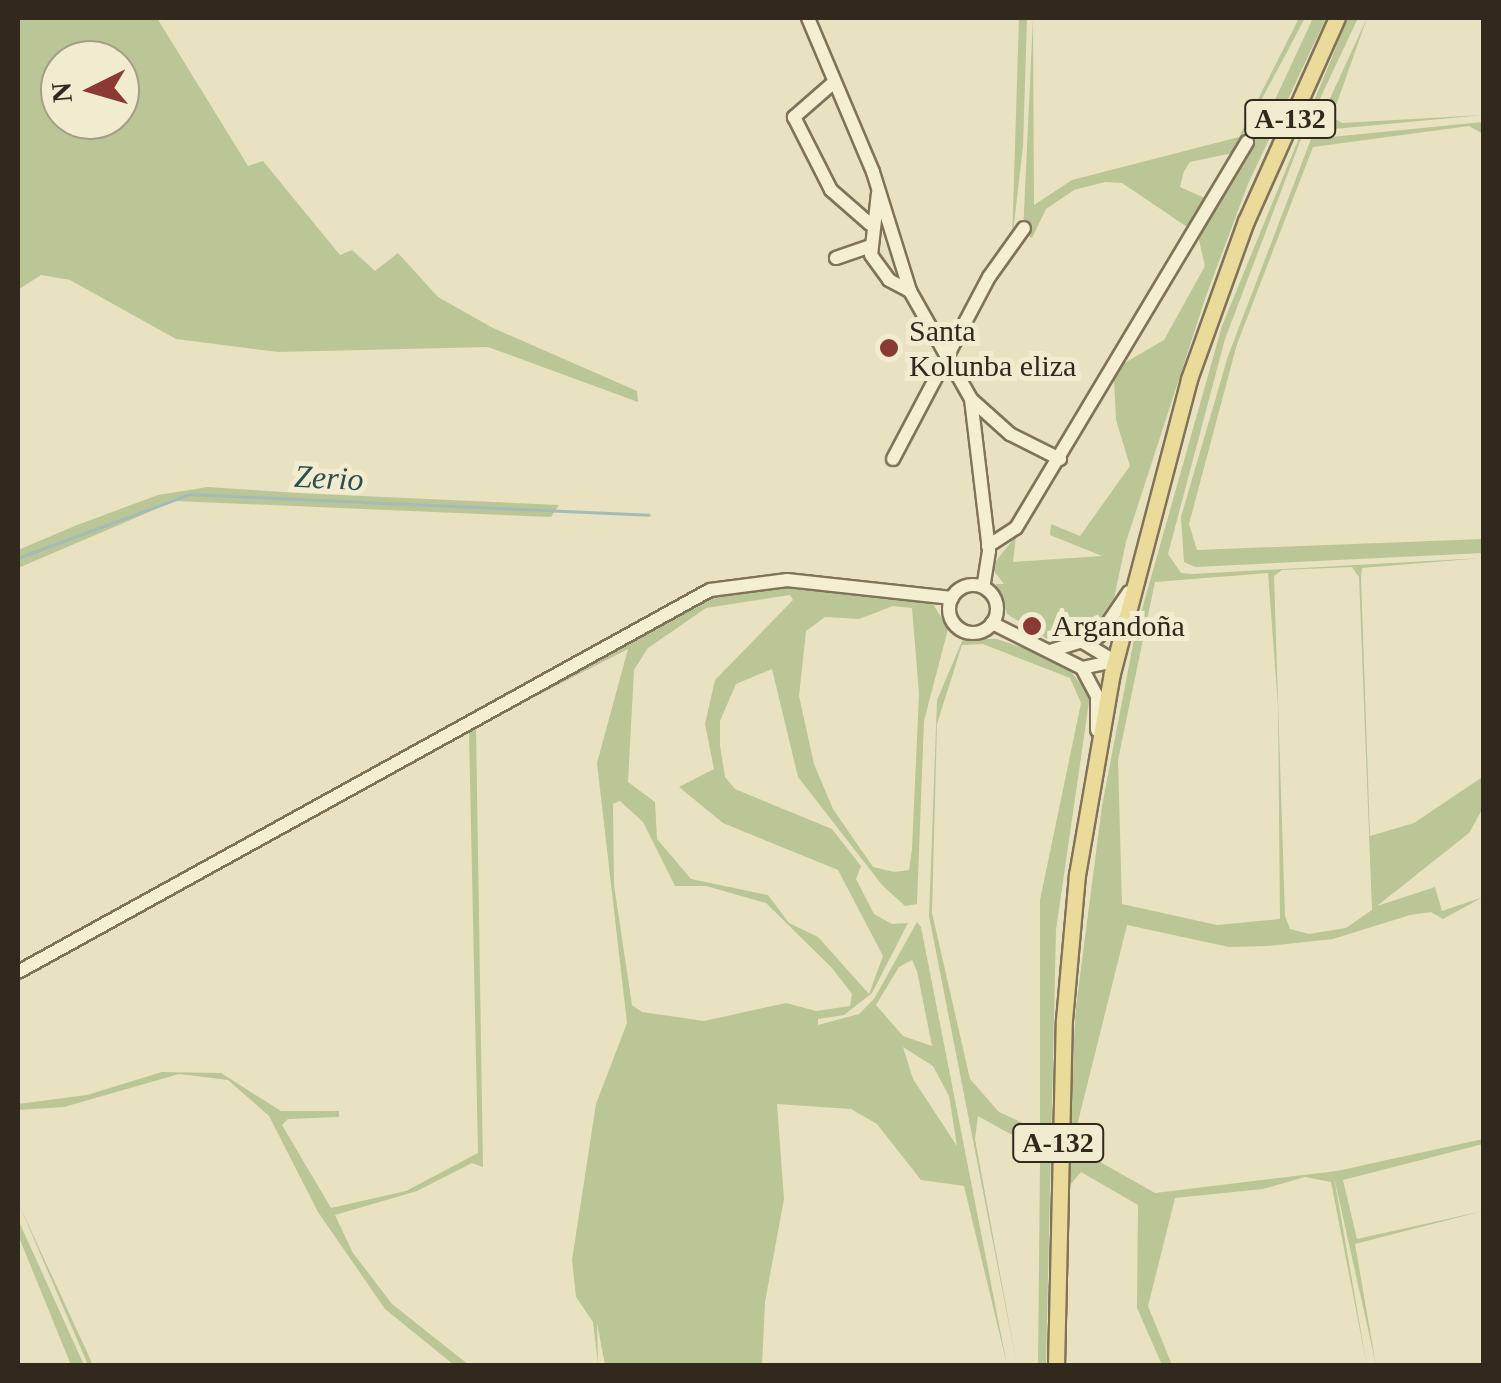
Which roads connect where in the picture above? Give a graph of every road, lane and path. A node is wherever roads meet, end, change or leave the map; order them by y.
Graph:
1 (808, 18) edge
2 (1337, 18) edge
3 (833, 83) junction
4 (1247, 142) dead end
5 (880, 190) junction
6 (870, 224) junction
7 (1024, 228) dead end
8 (870, 246) junction
9 (836, 258) dead end
10 (910, 291) junction
11 (950, 358) junction
12 (971, 399) junction
13 (892, 459) dead end
14 (1060, 459) junction
15 (988, 546) junction
16 (983, 587) junction
17 (1129, 592) junction
18 (952, 598) junction
19 (992, 624) junction
20 (1084, 643) junction
21 (1053, 650) junction
22 (1114, 661) junction
23 (1082, 668) junction
24 (1097, 750) junction
25 (18, 972) edge
26 (1056, 1366) edge

1 - 3 street
2 - 17 main road, A-132
3 - 5 street
3 - 6 street
4 - 14 street
5 - 6 street
5 - 10 street
6 - 8 street
7 - 11 street
8 - 9 street
8 - 10 street
10 - 11 street
11 - 12 street
11 - 13 street
12 - 14 street
12 - 15 street
14 - 15 street
15 - 16 street
16 - 18 street
16 - 19 street
17 - 20 street
17 - 22 main road, A-132
18 - 19 street
18 - 25 street
19 - 21 street
20 - 21 street
20 - 22 street
21 - 23 street
22 - 23 street
22 - 24 main road, A-132
23 - 24 street
24 - 26 main road, A-132

